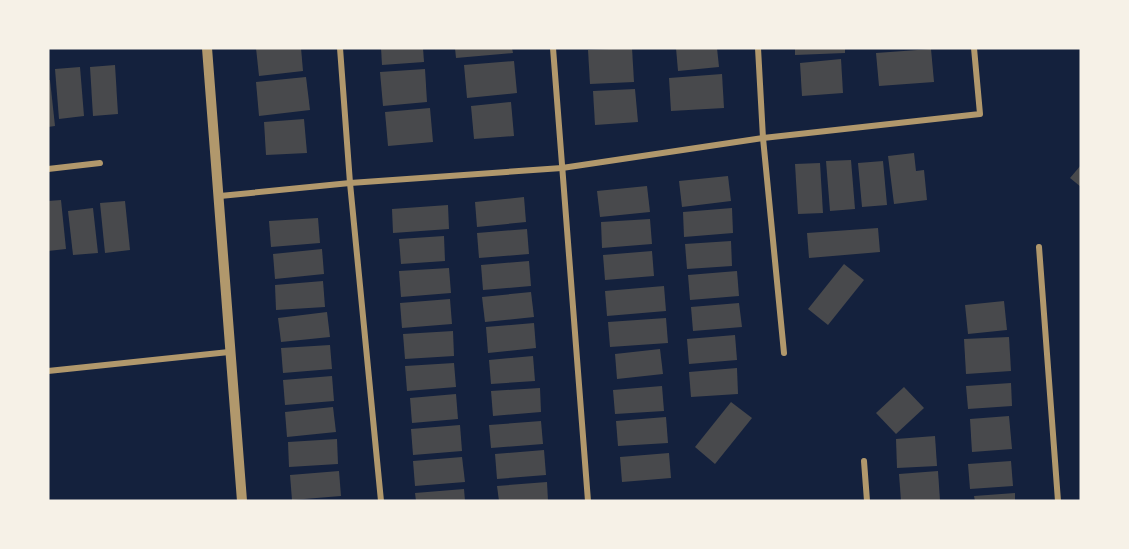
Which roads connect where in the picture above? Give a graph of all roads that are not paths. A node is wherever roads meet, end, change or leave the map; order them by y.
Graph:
1 (207, 48) edge
2 (340, 48) edge
3 (553, 48) edge
4 (758, 48) edge
5 (974, 48) edge
6 (763, 138) junction
7 (100, 163) dead end
8 (562, 168) junction
9 (48, 169) edge
10 (350, 183) junction
11 (220, 196) junction
12 (1039, 247) dead end
13 (229, 352) junction
14 (784, 353) dead end
15 (48, 371) edge
16 (864, 461) dead end
17 (242, 501) edge
18 (381, 501) edge
19 (588, 501) edge
20 (867, 501) edge
21 (1058, 501) edge

1 - 11 street
2 - 10 street
3 - 8 street
4 - 6 street
5 - 6 street
6 - 8 street
6 - 14 street
7 - 9 street
8 - 10 street
8 - 19 street
10 - 11 street
10 - 18 street
11 - 13 street
12 - 21 street
13 - 15 street
13 - 17 street
16 - 20 street

